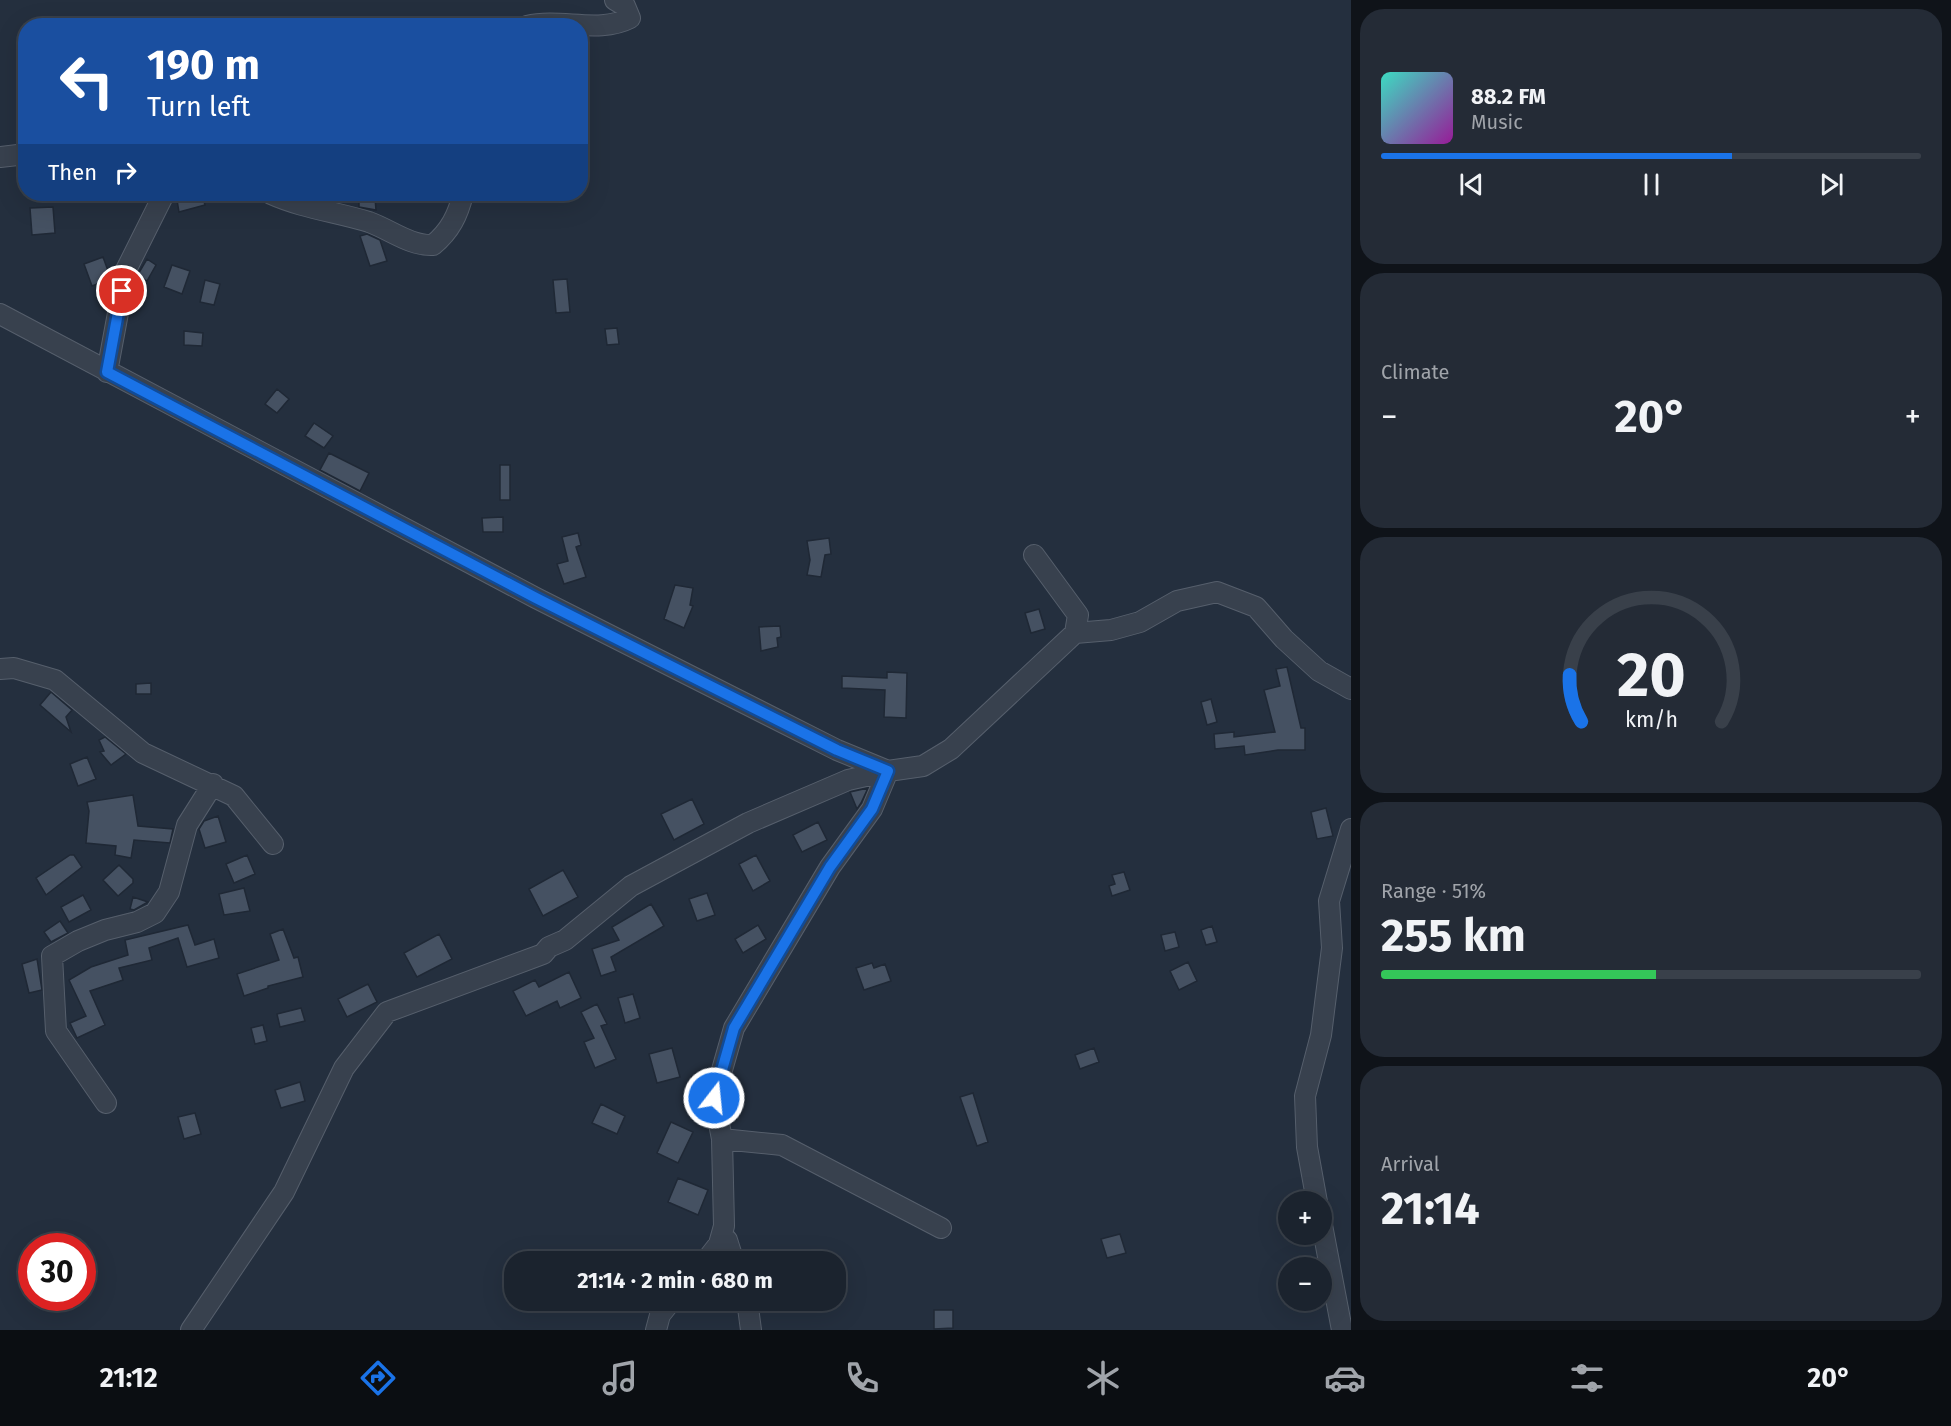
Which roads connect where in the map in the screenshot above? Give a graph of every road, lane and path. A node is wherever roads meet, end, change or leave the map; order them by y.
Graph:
1 (615, 0) edge
2 (588, 24) edge
3 (18, 155) edge
4 (0, 157) edge
5 (160, 201) edge
6 (286, 201) edge
7 (461, 201) edge
8 (0, 314) edge
9 (107, 372) junction
10 (1034, 555) dead end
11 (1075, 633) junction
12 (0, 669) edge
13 (1351, 688) edge
14 (888, 771) junction
15 (213, 784) junction
16 (1351, 829) edge
17 (273, 844) dead end
18 (106, 1103) dead end
19 (722, 1139) junction
20 (1315, 1191) edge
21 (941, 1228) dead end
22 (719, 1244) junction
23 (1326, 1245) edge
24 (714, 1251) edge
25 (731, 1251) edge
26 (663, 1311) edge
27 (748, 1311) edge
28 (192, 1330) edge
29 (656, 1330) edge
30 (751, 1330) edge
31 (1342, 1330) edge

1 - 2 street
3 - 4 street
5 - 9 street
6 - 7 street
8 - 9 street
9 - 14 street
10 - 11 street
11 - 13 street
11 - 14 street
12 - 15 street
14 - 19 street
14 - 28 street
15 - 17 street
15 - 18 street
16 - 20 street
19 - 21 street
19 - 22 street
22 - 24 street
22 - 25 street
23 - 31 street
26 - 29 street
27 - 30 street

